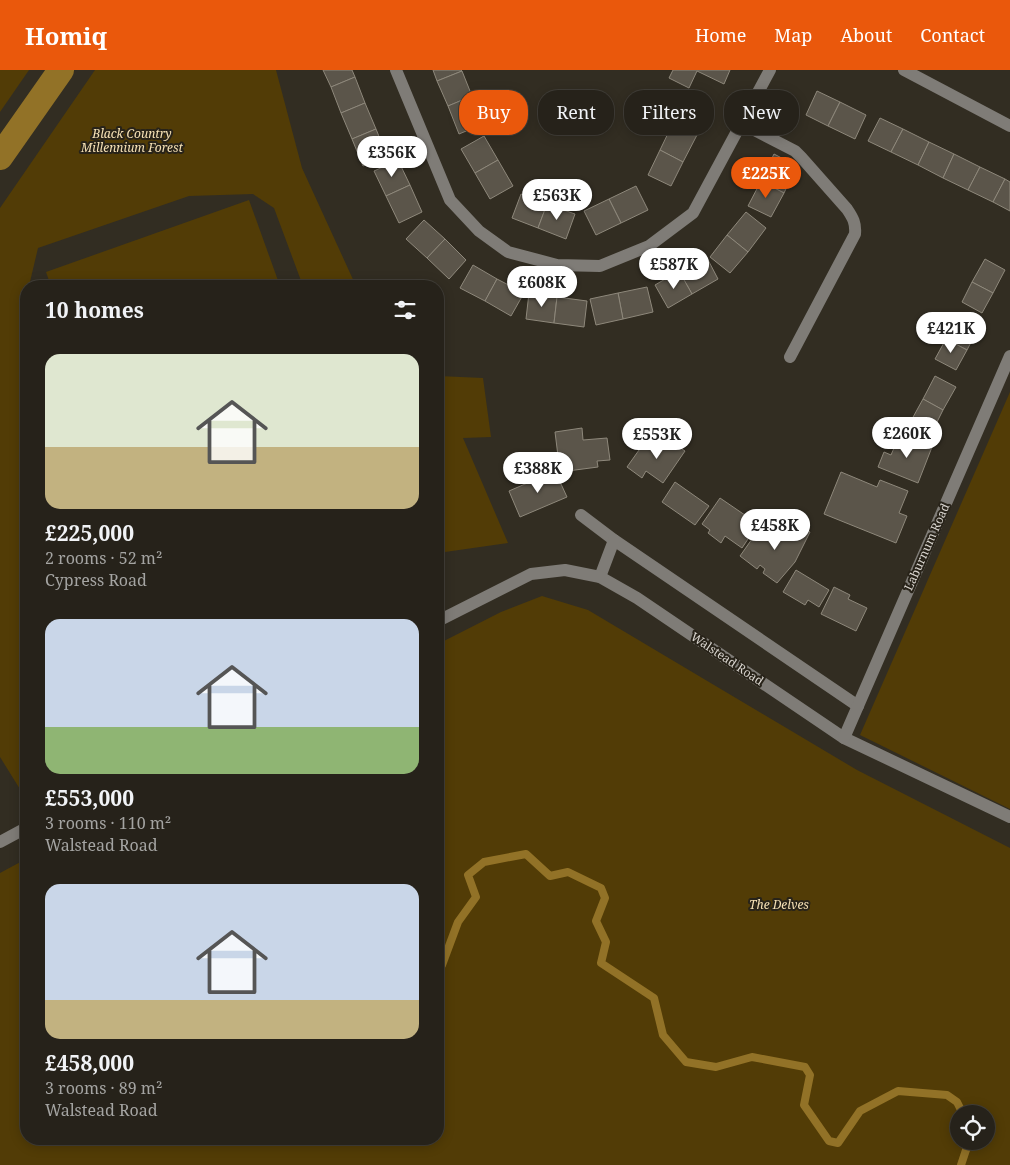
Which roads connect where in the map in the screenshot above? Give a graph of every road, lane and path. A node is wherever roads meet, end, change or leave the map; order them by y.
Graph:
1 (396, 70) edge
2 (770, 70) edge
3 (904, 70) edge
4 (759, 90) edge
5 (1010, 126) edge
6 (735, 135) edge
7 (764, 135) edge
8 (1010, 356) edge
9 (790, 358) dead end
10 (581, 515) dead end
11 (614, 540) junction
12 (600, 577) junction
13 (444, 618) edge
14 (858, 706) junction
15 (844, 738) junction
16 (1010, 818) edge
17 (20, 831) edge
18 (0, 842) edge

1 - 6 street
2 - 4 street
3 - 5 street
7 - 9 street
8 - 14 street, Laburnum Road
10 - 11 street
11 - 12 street
11 - 14 street
12 - 13 street, Walstead Road
12 - 15 street, Walstead Road
14 - 15 street, Laburnum Road
15 - 16 street, Walstead Road
17 - 18 street

